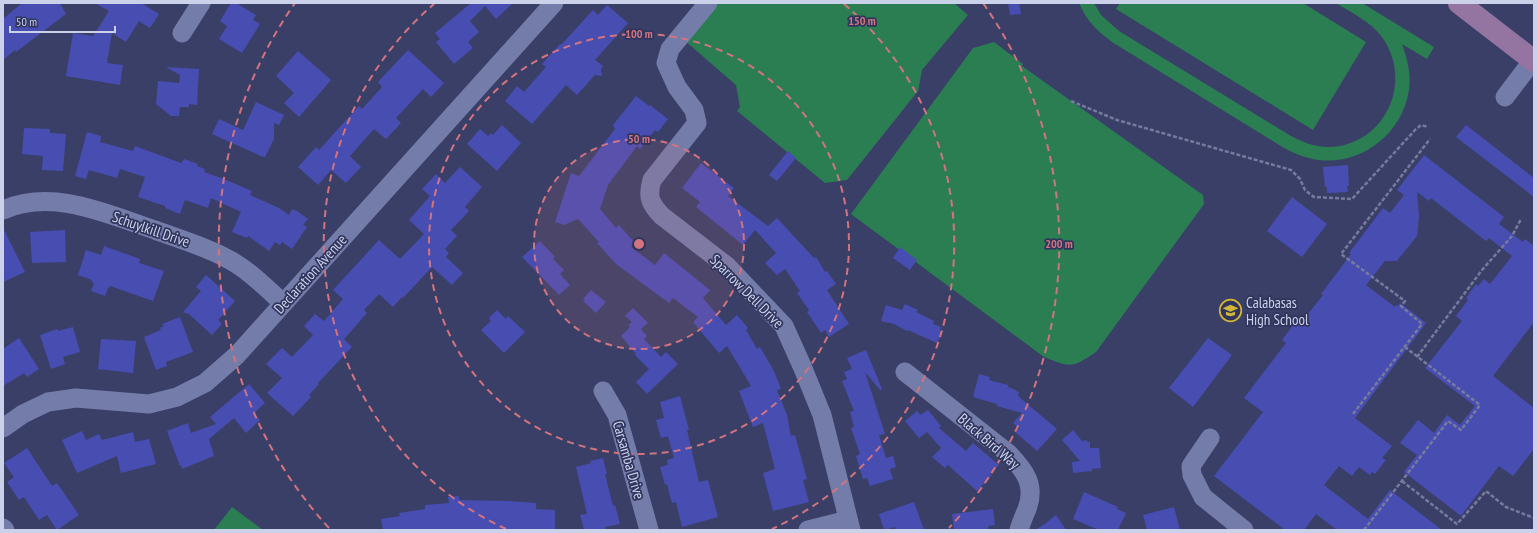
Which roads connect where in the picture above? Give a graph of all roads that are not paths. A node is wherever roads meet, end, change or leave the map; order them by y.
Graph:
1 (201, 3) edge
2 (554, 3) edge
3 (708, 3) edge
4 (1459, 3) edge
5 (182, 33) dead end
6 (1533, 60) edge
7 (1505, 97) dead end
8 (3, 210) edge
9 (284, 303) junction
10 (905, 372) dead end
11 (603, 391) dead end
12 (3, 428) edge
13 (1210, 438) dead end
14 (849, 525) edge
15 (649, 530) edge
16 (808, 530) edge
17 (1020, 530) edge
18 (1244, 530) edge

1 - 5 street
2 - 9 street, Declaration Avenue
3 - 14 street, Sparrow Dell Drive
4 - 6 main road
6 - 7 street
8 - 9 street, Schuylkill Drive
9 - 12 street, Declaration Avenue
10 - 17 street, Black Bird Way
11 - 15 street, Carsamba Drive
13 - 18 street
14 - 16 street

